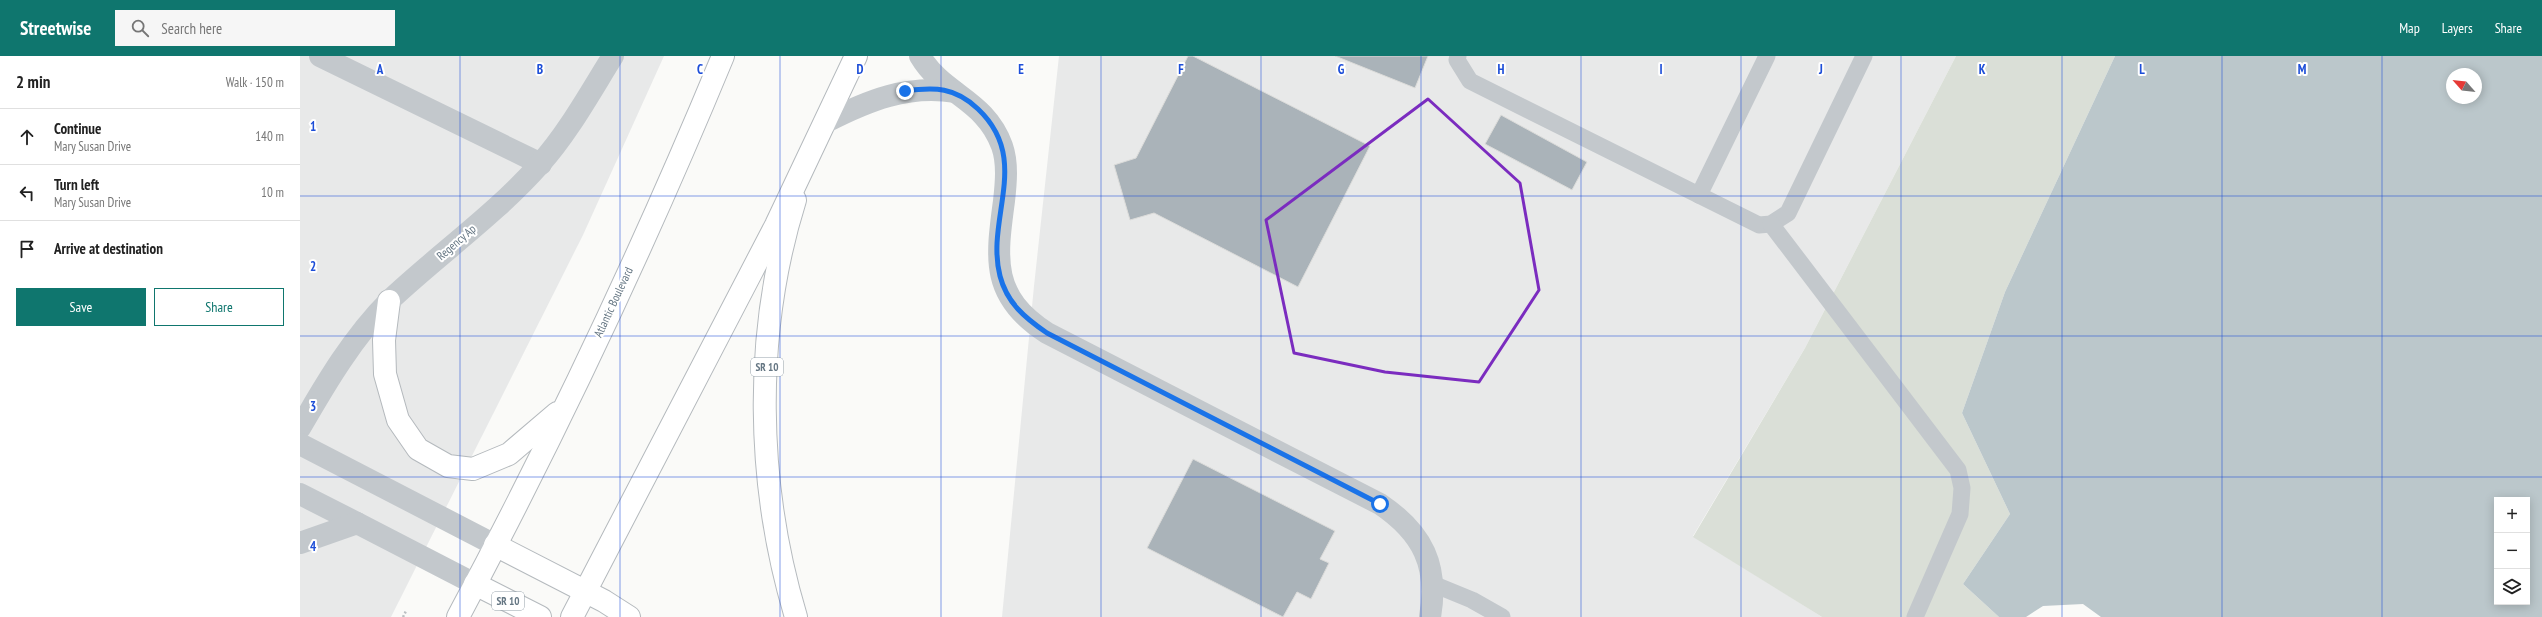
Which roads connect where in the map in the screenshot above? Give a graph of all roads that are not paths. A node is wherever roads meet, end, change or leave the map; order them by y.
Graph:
1 (320, 56) edge
2 (613, 56) edge
3 (722, 56) edge
4 (856, 56) edge
5 (920, 56) edge
6 (1458, 56) edge
7 (1767, 56) edge
8 (1864, 56) edge
9 (955, 92) junction
10 (826, 122) junction
11 (540, 164) junction
12 (1699, 195) junction
13 (1770, 224) junction
14 (389, 301) junction
15 (562, 409) junction
16 (300, 428) edge
17 (300, 444) edge
18 (300, 494) edge
19 (357, 523) junction
20 (300, 543) edge
21 (495, 545) junction
22 (476, 584) junction
23 (1433, 584) junction
24 (586, 592) junction
25 (458, 617) edge
26 (540, 617) edge
27 (572, 617) edge
28 (629, 617) edge
29 (796, 617) edge
30 (1430, 617) edge
31 (1502, 617) edge
32 (1915, 617) edge

1 - 11 street
2 - 11 street, Regency Ap
3 - 15 main road, Atlantic Boulevard
4 - 10 main road, SR 10
5 - 9 street
6 - 12 lane
7 - 12 lane
8 - 13 lane
9 - 10 street
9 - 23 street
10 - 24 main road
10 - 29 main road, SR 10
11 - 14 street, Regency Ap
12 - 13 lane
13 - 32 lane
14 - 15 main road
14 - 16 street, Regency Ap
15 - 21 main road, Atlantic Boulevard
17 - 21 street
18 - 19 street
19 - 20 street
19 - 22 street
21 - 22 main road, Atlantic Boulevard
21 - 24 main road
22 - 25 main road, Atlantic Boulevard
22 - 26 main road, SR 10
23 - 30 street
23 - 31 lane
24 - 27 main road
24 - 28 main road

